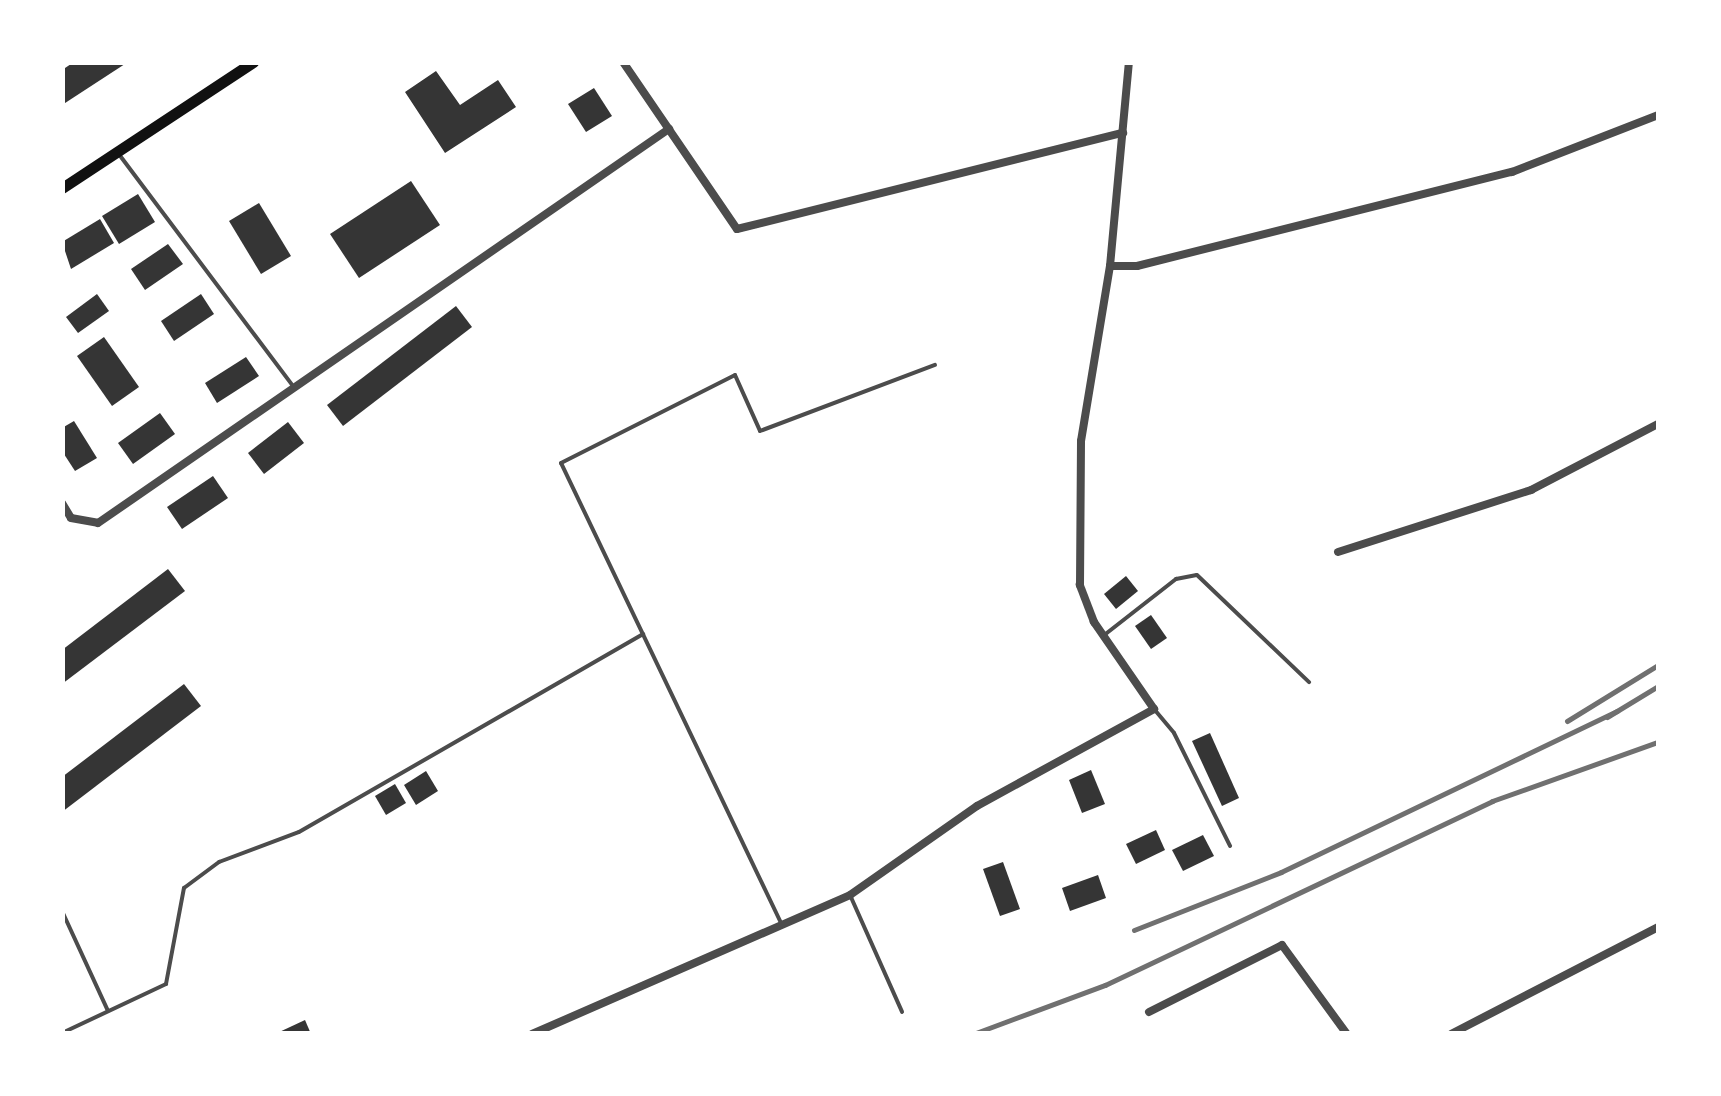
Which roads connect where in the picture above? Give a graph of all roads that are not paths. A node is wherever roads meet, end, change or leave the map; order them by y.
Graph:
1 (254, 62) edge
2 (1129, 62) edge
3 (624, 63) edge
4 (1658, 115) edge
5 (668, 129) junction
6 (1124, 133) junction
7 (117, 152) junction
8 (64, 183) edge
9 (1110, 266) junction
10 (935, 365) dead end
11 (295, 389) junction
12 (1658, 424) edge
13 (62, 503) edge
14 (1338, 552) dead end
15 (643, 634) junction
16 (1103, 636) junction
17 (1308, 682) dead end
18 (1154, 709) junction
19 (1230, 846) dead end
20 (850, 895) junction
21 (62, 911) edge
22 (782, 924) junction
23 (1658, 928) edge
24 (108, 1012) junction
25 (902, 1012) dead end
26 (1149, 1012) dead end
27 (62, 1033) edge
28 (532, 1034) edge
29 (1346, 1034) edge
30 (1452, 1034) edge

1 - 7 main road
2 - 6 street
3 - 5 street
4 - 9 street
5 - 6 street
5 - 11 street
6 - 9 street
7 - 8 main road
7 - 11 lane
9 - 16 street
10 - 15 lane
11 - 13 street
12 - 14 street
15 - 22 lane
15 - 24 lane
16 - 17 lane
16 - 18 street
18 - 19 lane
18 - 20 street
20 - 22 street
20 - 25 lane
21 - 24 lane
22 - 28 street
23 - 30 street
24 - 27 lane
26 - 29 street

